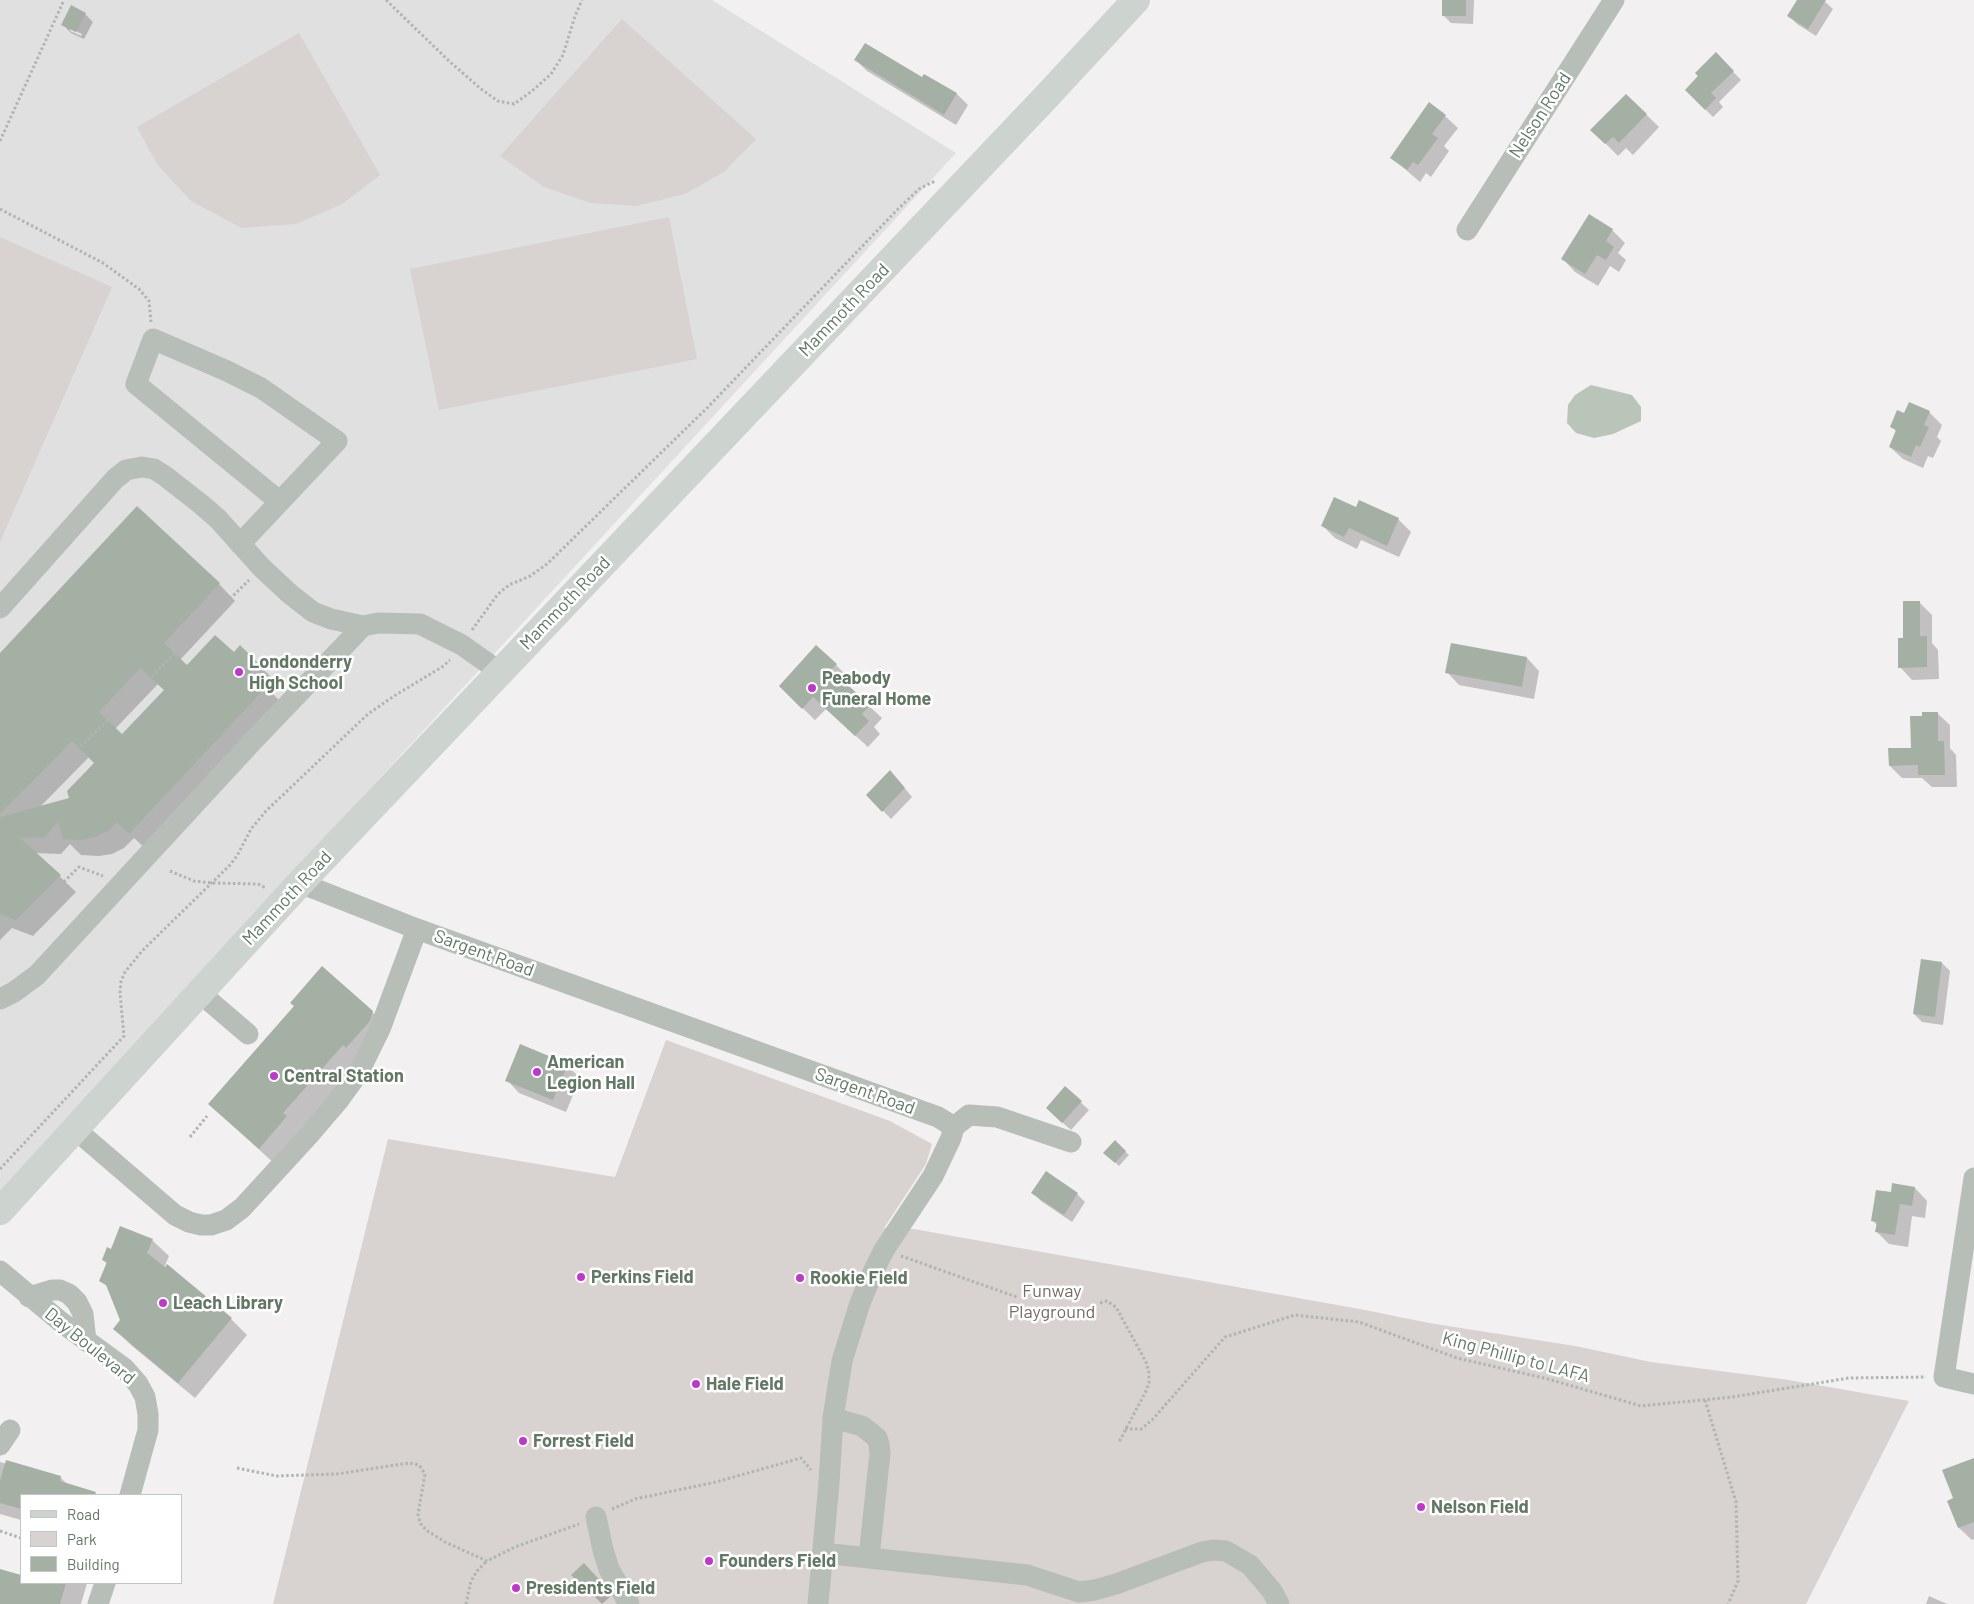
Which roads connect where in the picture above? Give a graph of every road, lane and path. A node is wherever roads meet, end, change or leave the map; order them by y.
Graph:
1 (64, 0) edge
2 (386, 0) edge
3 (582, 0) edge
4 (1136, 0) edge
5 (1614, 0) edge
6 (0, 141) edge
7 (940, 178) dead end
8 (0, 209) edge
9 (1466, 230) dead end
10 (153, 339) junction
11 (279, 501) junction
12 (240, 544) junction
13 (262, 568) junction
14 (0, 608) edge
15 (363, 626) junction
16 (470, 634) dead end
17 (454, 656) dead end
18 (500, 672) junction
19 (31, 796) dead end
20 (170, 870) dead end
21 (105, 877) dead end
22 (213, 883) junction
23 (300, 883) junction
24 (269, 889) dead end
25 (0, 928) edge
26 (417, 929) junction
27 (200, 993) junction
28 (0, 1000) edge
29 (248, 1034) dead end
30 (207, 1116) dead end
31 (954, 1127) junction
32 (76, 1130) junction
33 (190, 1137) dead end
34 (1071, 1142) dead end
35 (0, 1169) edge
36 (1974, 1178) edge
37 (0, 1211) edge
38 (884, 1250) junction
39 (0, 1271) edge
40 (1017, 1297) dead end
41 (1100, 1303) dead end
42 (1944, 1377) junction
43 (1974, 1384) edge
44 (1705, 1400) junction
45 (832, 1418) junction
46 (1125, 1429) junction
47 (1119, 1442) dead end
48 (237, 1468) dead end
49 (829, 1483) junction
50 (130, 1494) edge
51 (596, 1517) junction
52 (0, 1531) edge
53 (20, 1538) edge
54 (824, 1553) junction
55 (869, 1557) junction
56 (487, 1561) junction
57 (105, 1584) edge
58 (98, 1604) edge
59 (466, 1604) edge
60 (629, 1604) edge
61 (818, 1604) edge
62 (1279, 1604) edge
63 (1728, 1604) edge

1 - 6 path
2 - 3 path
4 - 18 main road, Mammoth Road
5 - 9 street, Nelson Road
7 - 16 path
8 - 10 path
10 - 11 street
10 - 11 street
11 - 12 street
12 - 13 street
12 - 14 street
13 - 15 street
13 - 19 path
15 - 18 street
15 - 28 street
17 - 22 path
18 - 23 main road, Mammoth Road
20 - 22 path
21 - 25 path
22 - 24 path
22 - 35 path
23 - 26 street, Sargent Road
23 - 27 main road, Mammoth Road
26 - 31 street, Sargent Road
26 - 32 street
27 - 29 street
27 - 32 main road, Mammoth Road
30 - 33 path
31 - 34 street
31 - 38 street
32 - 37 main road, Mammoth Road
36 - 42 street
38 - 40 path
38 - 45 street
39 - 50 street, Day Boulevard
41 - 46 path
42 - 43 street
42 - 44 path, King Phillip to LAFA
44 - 46 path, King Phillip to LAFA
44 - 63 path
45 - 49 street
45 - 55 street
46 - 47 path
48 - 56 path
49 - 51 path
49 - 54 street
51 - 56 path
51 - 60 street
52 - 53 path
54 - 55 street
54 - 61 street
55 - 62 street
56 - 59 path
57 - 58 street

